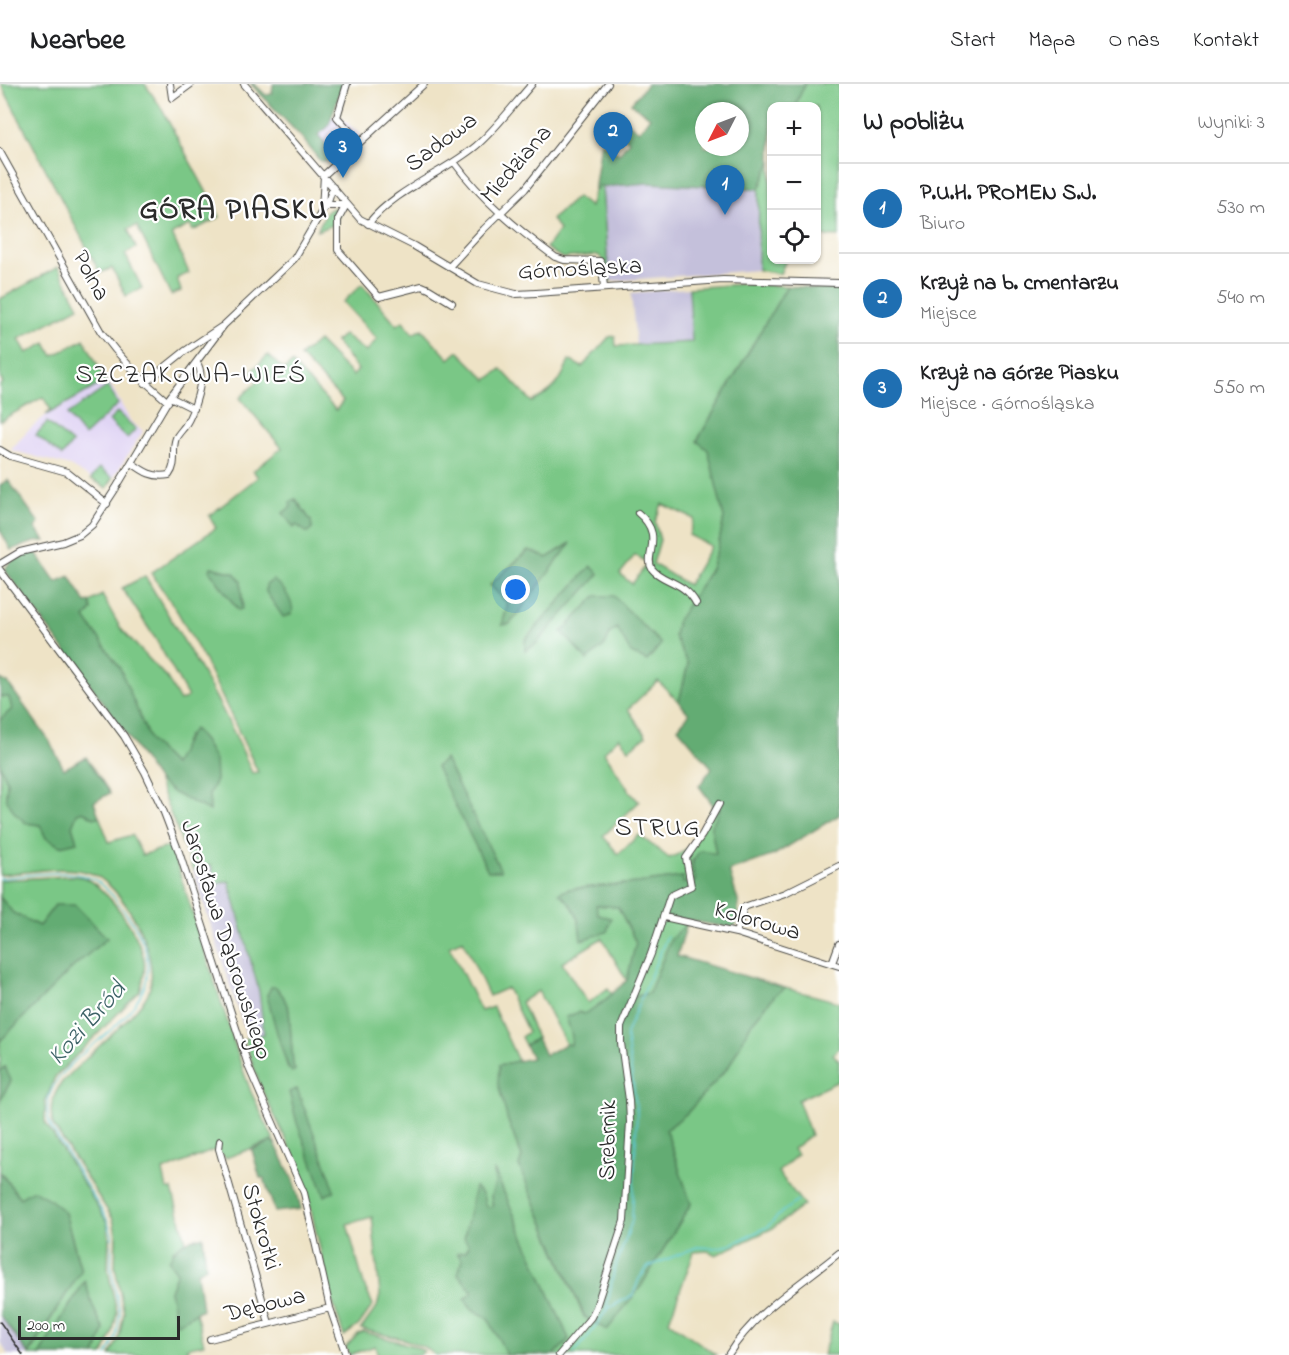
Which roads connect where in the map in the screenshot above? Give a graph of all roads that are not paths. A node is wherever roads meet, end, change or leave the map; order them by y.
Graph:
1 (170, 84) edge
2 (191, 84) edge
3 (244, 84) edge
4 (347, 84) edge
5 (424, 84) edge
6 (532, 84) edge
7 (608, 84) edge
8 (360, 142) junction
9 (0, 152) edge
10 (454, 162) junction
11 (324, 175) junction
12 (333, 187) junction
13 (323, 192) junction
14 (327, 205) junction
15 (346, 205) junction
16 (322, 211) junction
17 (500, 214) junction
18 (368, 224) junction
19 (449, 267) junction
20 (839, 283) edge
21 (603, 288) junction
22 (452, 303) dead end
23 (224, 325) junction
24 (197, 363) junction
25 (145, 382) junction
26 (169, 399) junction
27 (194, 409) junction
28 (0, 450) edge
29 (132, 463) junction
30 (107, 504) junction
31 (638, 513) dead end
32 (0, 564) edge
33 (0, 570) edge
34 (696, 603) dead end
35 (718, 804) dead end
36 (839, 866) edge
37 (664, 917) junction
38 (736, 933) junction
39 (839, 945) edge
40 (836, 965) edge
41 (220, 1141) dead end
42 (839, 1253) edge
43 (330, 1308) junction
44 (269, 1323) junction
45 (210, 1339) dead end
46 (346, 1355) edge
47 (559, 1355) edge
48 (728, 1355) edge

1 - 2 street
3 - 11 street, Górnośląska
4 - 8 street
5 - 8 street
6 - 10 street, Sadowa
7 - 17 street, Miedziana
8 - 11 street
9 - 25 street, Polna
10 - 17 street
10 - 18 street, Sadowa
11 - 12 street, Górnośląska
11 - 13 street
12 - 13 street
12 - 14 street
12 - 15 street, Górnośląska
13 - 16 street
14 - 15 street
14 - 16 street
15 - 18 street, Górnośląska
15 - 22 street
16 - 23 street
17 - 19 street, Miedziana
17 - 21 street
18 - 19 street, Górnośląska
19 - 21 street, Górnośląska
20 - 21 street, Górnośląska
23 - 24 street
23 - 25 street
24 - 26 street
24 - 27 street
25 - 26 street, Polna
26 - 27 street, Polna
26 - 29 street
27 - 29 street
28 - 30 street
29 - 30 street
30 - 32 street
31 - 34 street
33 - 43 street, Jarosława Dąbrowskiego
35 - 37 street, Srebrnik
36 - 38 street
37 - 38 street, Kolorowa
37 - 47 street, Srebrnik
38 - 40 street, Kolorowa
39 - 40 street
41 - 44 street, Stokrotki
42 - 48 street
43 - 44 street, Dębowa
43 - 46 street, Jarosława Dąbrowskiego
44 - 45 street, Dębowa

